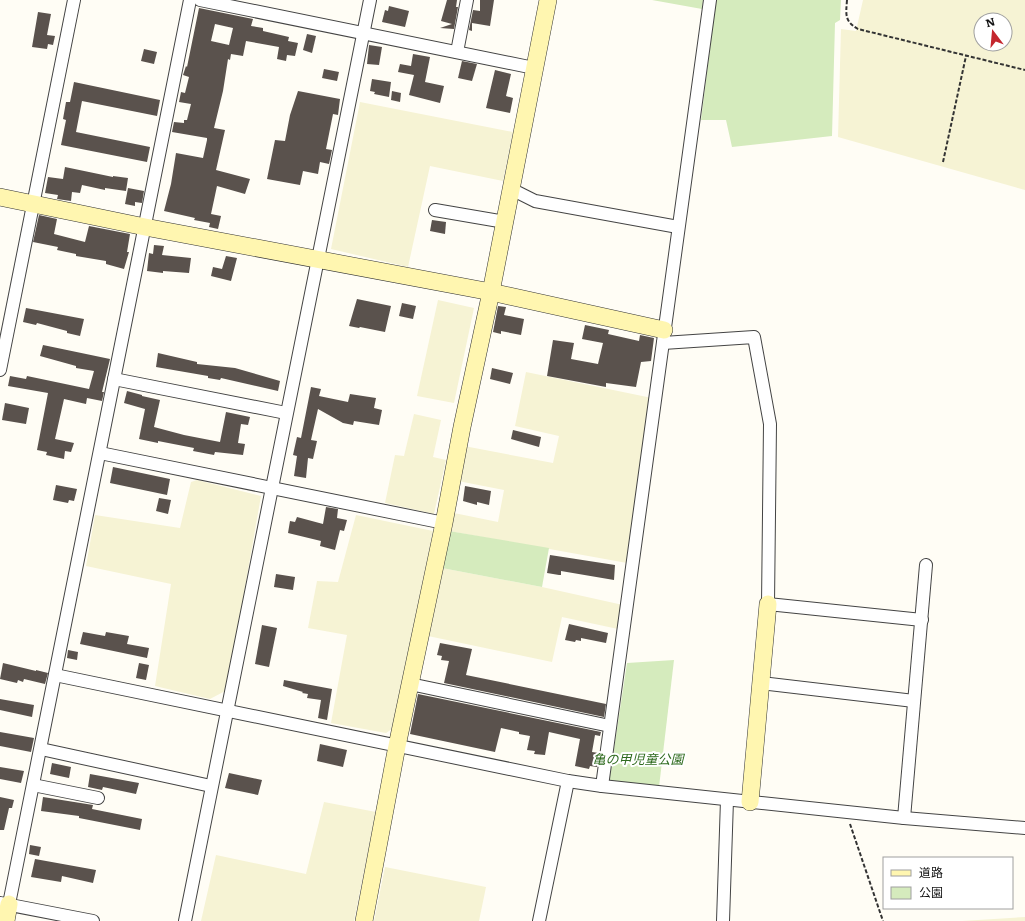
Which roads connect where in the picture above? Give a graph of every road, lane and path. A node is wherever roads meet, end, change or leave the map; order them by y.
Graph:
1 (74, 0) edge
2 (190, 0) edge
3 (200, 0) edge
4 (370, 0) edge
5 (467, 0) edge
6 (548, 0) edge
7 (710, 0) edge
8 (847, 0) edge
9 (363, 34) junction
10 (457, 52) junction
11 (967, 56) junction
12 (534, 68) junction
13 (1025, 70) edge
14 (944, 162) dead end
15 (511, 189) junction
16 (0, 197) edge
17 (33, 203) junction
18 (435, 210) dead end
19 (505, 222) junction
20 (145, 227) junction
21 (678, 227) junction
22 (318, 259) junction
23 (491, 292) junction
24 (663, 337) junction
25 (0, 370) edge
26 (114, 379) junction
27 (286, 413) junction
28 (100, 453) junction
29 (271, 487) junction
30 (444, 523) junction
31 (926, 565) dead end
32 (768, 604) junction
33 (922, 620) junction
34 (55, 675) junction
35 (761, 683) junction
36 (410, 684) junction
37 (914, 701) junction
38 (226, 710) junction
39 (610, 726) junction
40 (397, 746) junction
41 (41, 749) junction
42 (568, 781) junction
43 (33, 785) junction
44 (212, 786) junction
45 (602, 786) junction
46 (98, 798) dead end
47 (727, 800) junction
48 (750, 802) junction
49 (847, 812) junction
50 (904, 818) junction
51 (1025, 828) edge
52 (5, 903) edge
53 (6, 921) edge
54 (93, 921) edge
55 (185, 921) edge
56 (364, 921) edge
57 (539, 921) edge
58 (722, 921) edge
59 (883, 921) edge

1 - 17 street
2 - 20 street
3 - 9 street
4 - 9 street
5 - 10 street
6 - 12 street
7 - 21 street
8 - 11 path
9 - 10 street
9 - 22 street
10 - 12 street
11 - 13 path
11 - 14 path
12 - 15 street
15 - 19 street
15 - 21 street
16 - 17 street
17 - 20 street
17 - 25 street
18 - 19 street
19 - 23 street
20 - 22 street
20 - 26 street
21 - 24 street
22 - 23 street
22 - 27 street
23 - 24 street
23 - 30 street
24 - 32 street
24 - 39 street
26 - 27 street
26 - 28 street
27 - 29 street
28 - 29 street
28 - 34 street
29 - 30 street
29 - 38 street
30 - 36 street
31 - 33 street
32 - 33 street
32 - 35 street
33 - 37 street
34 - 38 street
34 - 41 street
35 - 37 street
35 - 48 street
36 - 39 street
36 - 40 street
37 - 50 street
38 - 40 street
38 - 44 street
39 - 45 street
40 - 42 street
40 - 56 street
41 - 43 street
41 - 44 street
42 - 45 street
42 - 57 street
43 - 46 street
43 - 52 street
44 - 55 street
45 - 47 street
47 - 48 street
47 - 58 street
48 - 49 street
49 - 50 street
49 - 59 path
50 - 51 street
52 - 53 street
52 - 54 street

